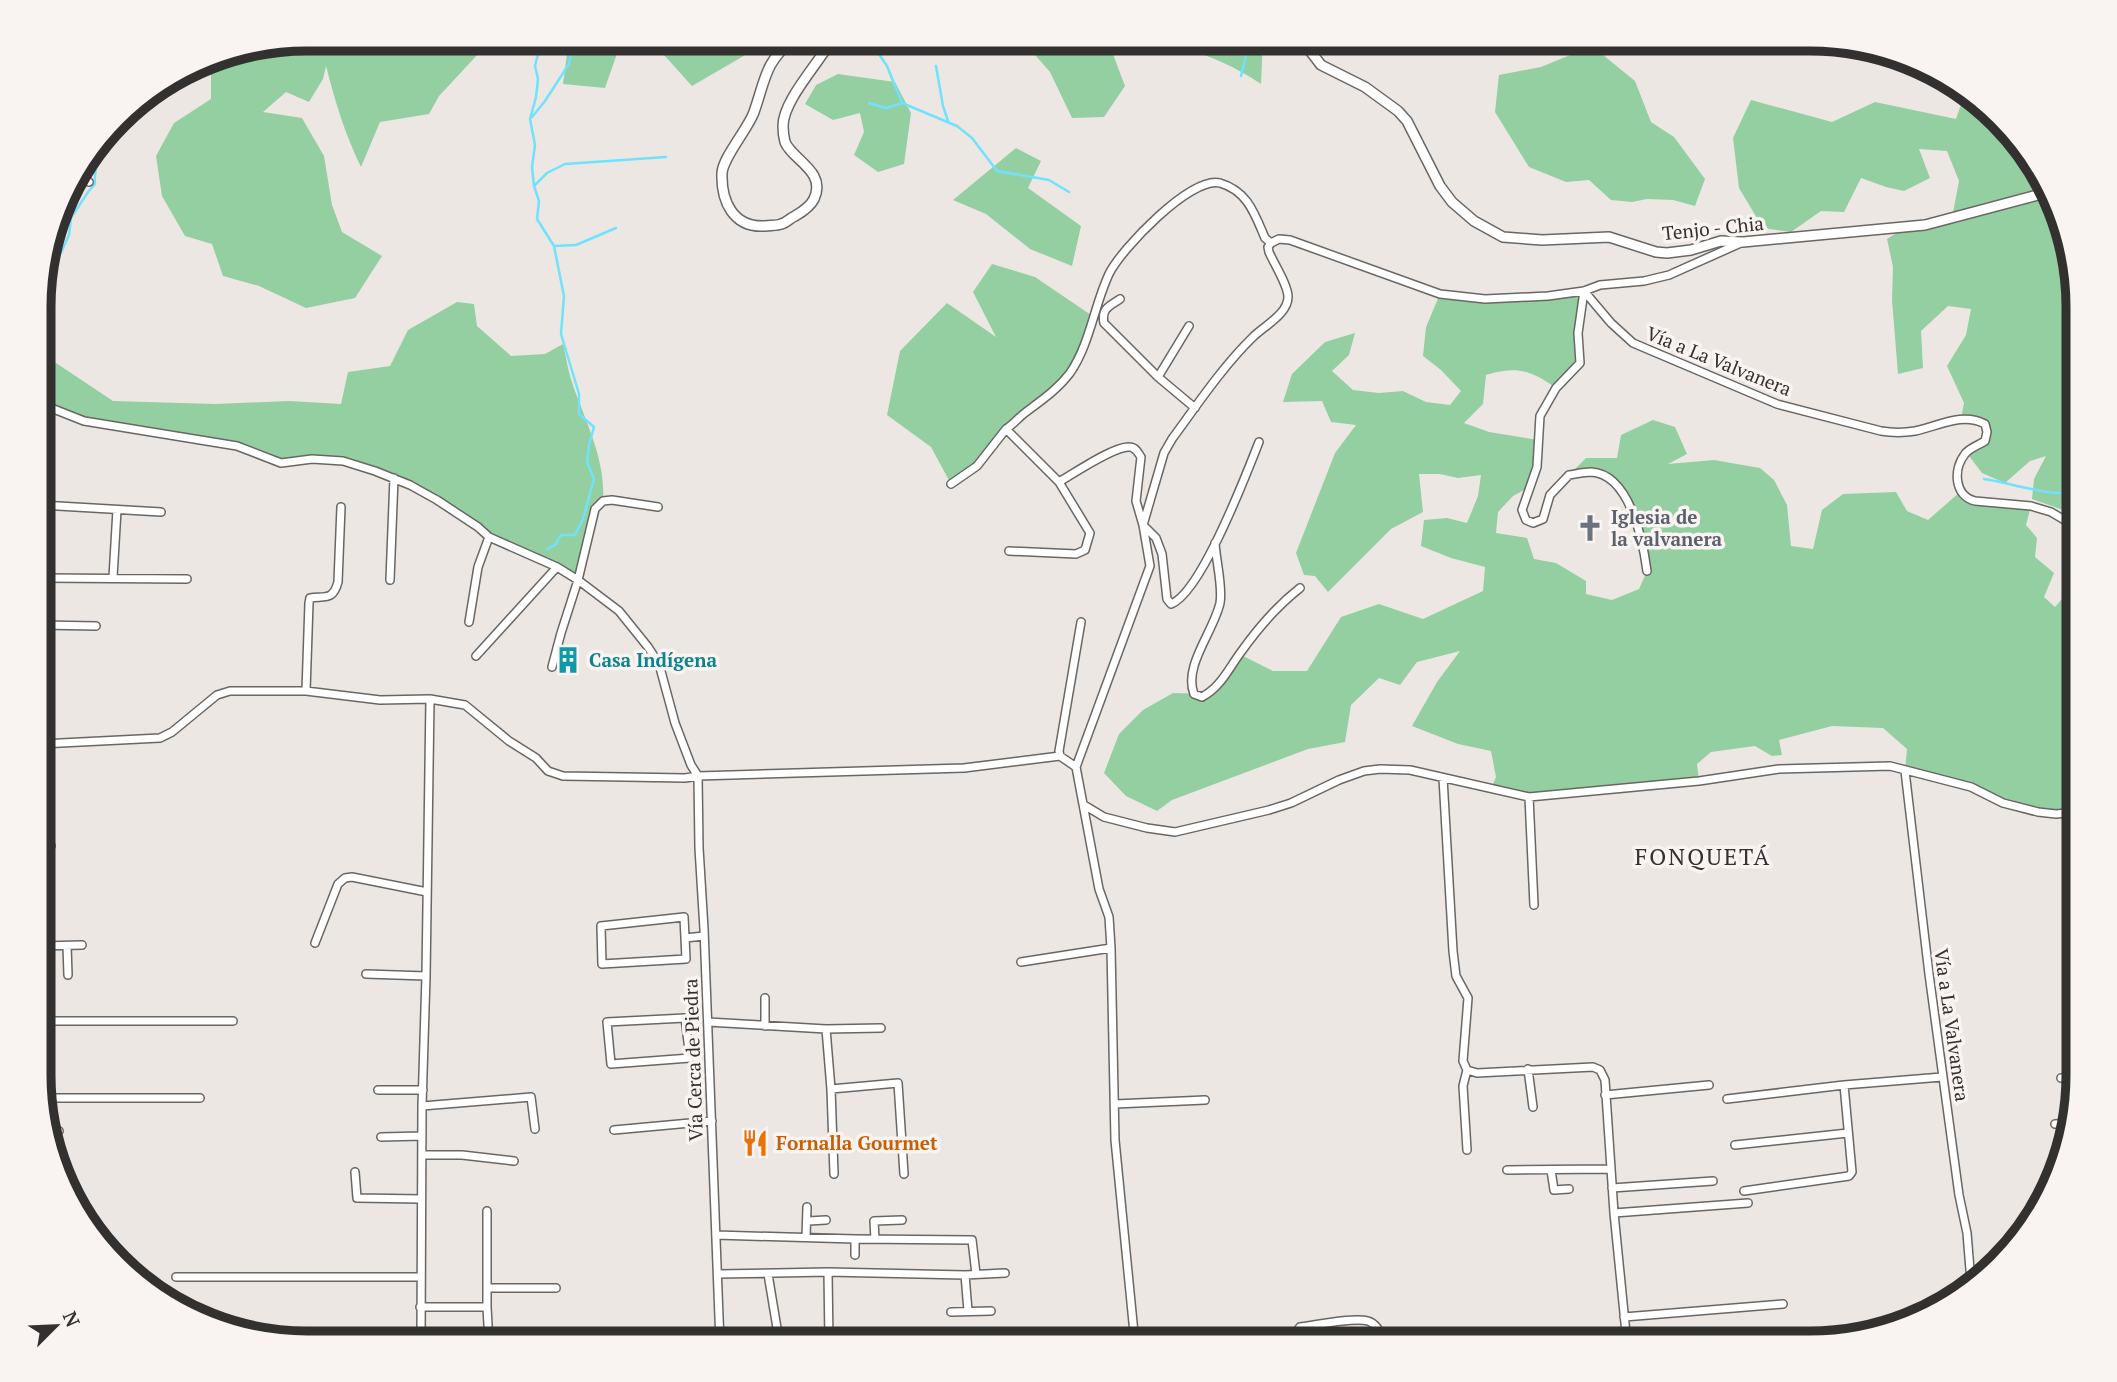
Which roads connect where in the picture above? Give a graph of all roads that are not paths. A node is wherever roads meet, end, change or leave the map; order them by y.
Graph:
1 (778, 51) edge
2 (823, 51) edge
3 (1311, 51) edge
4 (86, 178) edge
5 (89, 182) dead end
6 (2040, 194) edge
7 (1270, 243) junction
8 (1743, 243) junction
9 (1584, 291) junction
10 (1120, 299) dead end
11 (1189, 326) dead end
12 (1158, 377) junction
13 (51, 408) edge
14 (1195, 408) junction
15 (1006, 429) junction
16 (1259, 442) dead end
17 (394, 478) junction
18 (1059, 482) junction
19 (951, 484) dead end
20 (51, 506) edge
21 (341, 507) dead end
22 (658, 507) dead end
23 (117, 510) junction
24 (161, 512) dead end
25 (2066, 521) edge
26 (1143, 525) junction
27 (489, 537) junction
28 (1215, 541) junction
29 (1009, 551) dead end
30 (557, 567) junction
31 (1647, 571) dead end
32 (51, 578) edge
33 (113, 578) junction
34 (187, 579) dead end
35 (390, 580) dead end
36 (578, 580) junction
37 (1300, 588) dead end
38 (469, 622) dead end
39 (1081, 622) dead end
40 (51, 625) edge
41 (96, 626) dead end
42 (476, 656) dead end
43 (552, 667) dead end
44 (306, 691) junction
45 (430, 699) junction
46 (51, 743) edge
47 (1060, 756) junction
48 (1076, 767) junction
49 (1905, 771) junction
50 (698, 776) junction
51 (1443, 778) junction
52 (1529, 797) junction
53 (1084, 805) junction
54 (2066, 813) edge
55 (1104, 817) junction
56 (1087, 823) junction
57 (427, 892) junction
58 (1534, 905) dead end
59 (704, 936) junction
60 (685, 938) junction
61 (315, 943) dead end
62 (82, 945) dead end
63 (51, 946) edge
64 (67, 946) junction
65 (1111, 948) junction
66 (1021, 962) dead end
67 (366, 974) dead end
68 (68, 975) dead end
69 (426, 975) junction
70 (765, 998) dead end
71 (51, 1021) edge
72 (233, 1021) dead end
73 (708, 1022) junction
74 (765, 1026) junction
75 (881, 1028) dead end
76 (826, 1029) junction
77 (708, 1046) junction
78 (690, 1047) junction
79 (1528, 1069) junction
80 (1467, 1070) junction
81 (1942, 1077) junction
82 (2061, 1078) dead end
83 (2066, 1078) edge
84 (1709, 1085) dead end
85 (1844, 1085) junction
86 (831, 1089) junction
87 (378, 1090) dead end
88 (424, 1090) junction
89 (1605, 1095) junction
90 (52, 1098) edge
91 (200, 1098) dead end
92 (1727, 1099) dead end
93 (1205, 1100) dead end
94 (1115, 1104) junction
95 (422, 1106) junction
96 (1534, 1107) dead end
97 (712, 1121) junction
98 (2055, 1124) dead end
99 (2061, 1124) edge
100 (536, 1129) dead end
101 (614, 1130) dead end
102 (1848, 1133) junction
103 (422, 1136) junction
104 (381, 1137) dead end
105 (1735, 1145) dead end
106 (1467, 1150) dead end
107 (422, 1154) junction
108 (514, 1161) dead end
109 (1611, 1169) junction
110 (1507, 1170) dead end
111 (1551, 1170) junction
112 (355, 1172) dead end
113 (834, 1174) dead end
114 (904, 1174) dead end
115 (1713, 1181) dead end
116 (1612, 1188) junction
117 (1569, 1189) dead end
118 (1744, 1191) dead end
119 (422, 1199) junction
120 (1748, 1203) dead end
121 (807, 1207) dead end
122 (487, 1211) dead end
123 (1614, 1213) junction
124 (826, 1220) dead end
125 (902, 1220) dead end
126 (808, 1221) junction
127 (716, 1235) junction
128 (806, 1237) junction
129 (875, 1239) junction
130 (855, 1240) junction
131 (855, 1255) dead end
132 (828, 1272) junction
133 (1006, 1273) dead end
134 (718, 1274) junction
135 (768, 1274) junction
136 (976, 1274) junction
137 (965, 1275) junction
138 (1970, 1275) edge
139 (176, 1277) dead end
140 (421, 1277) junction
141 (555, 1287) dead end
142 (487, 1288) junction
143 (1783, 1304) dead end
144 (420, 1307) junction
145 (487, 1307) junction
146 (968, 1311) junction
147 (991, 1311) dead end
148 (951, 1312) dead end
149 (1624, 1317) junction
150 (421, 1331) edge
151 (488, 1331) edge
152 (720, 1331) edge
153 (778, 1331) edge
154 (829, 1331) edge
155 (1134, 1331) edge
156 (1297, 1331) edge
157 (1379, 1331) edge
158 (1626, 1331) edge

1 - 2 street
3 - 8 street, Tenjo - Chia
4 - 5 street
6 - 8 street, Tenjo - Chia
7 - 9 street
7 - 14 street
7 - 15 street
8 - 9 street
9 - 25 street, Vía a La Valvanera
9 - 31 street
10 - 12 street
11 - 12 street
12 - 14 street
13 - 17 street
14 - 26 street
15 - 18 street
15 - 19 street
16 - 28 street
17 - 27 street
17 - 35 street
18 - 26 street
18 - 29 street
20 - 23 street
21 - 44 street
22 - 36 street
23 - 24 street
23 - 33 street
26 - 28 street
26 - 48 street
27 - 30 street
27 - 38 street
28 - 37 street
30 - 36 street
30 - 42 street
32 - 33 street
33 - 34 street
36 - 43 street
36 - 50 street
39 - 47 street
40 - 41 street
44 - 45 street
44 - 46 street
45 - 50 street
45 - 57 street
47 - 48 street
47 - 50 street
48 - 53 street
49 - 52 street
49 - 54 street
49 - 81 street, Vía a La Valvanera
50 - 59 street, Vía Cerca de Piedra
51 - 52 street
51 - 55 street
51 - 80 street
52 - 58 street
53 - 55 street
53 - 56 street
55 - 56 street
56 - 65 street
57 - 61 street
57 - 69 street
59 - 60 street
59 - 73 street, Vía Cerca de Piedra
60 - 60 street
62 - 64 street
63 - 64 street
64 - 68 street
65 - 66 street
65 - 94 street
67 - 69 street
69 - 88 street
70 - 74 street
71 - 72 street
73 - 74 street
73 - 77 street, Vía Cerca de Piedra
74 - 76 street
75 - 76 street
76 - 86 street
77 - 78 street
77 - 97 street, Vía Cerca de Piedra
78 - 78 street
79 - 80 street
79 - 89 street
79 - 96 street
80 - 106 street
81 - 85 street
81 - 138 street, Vía a La Valvanera
82 - 83 street
84 - 89 street
85 - 92 street
85 - 102 street
86 - 113 street
86 - 114 street
87 - 88 street
88 - 95 street
89 - 109 street
90 - 91 street
93 - 94 street
94 - 155 street
95 - 100 street
95 - 103 street
97 - 101 street
97 - 127 street, Vía Cerca de Piedra
98 - 99 street
102 - 105 street
102 - 118 street
103 - 104 street
103 - 107 street
107 - 108 street
107 - 119 street
109 - 111 street
109 - 116 street
110 - 111 street
111 - 117 street
112 - 119 street
115 - 116 street
116 - 123 street
119 - 140 street
120 - 123 street
121 - 126 street
122 - 142 street
123 - 149 street
124 - 126 street
125 - 129 street
126 - 128 street
127 - 128 street
127 - 134 street, Vía Cerca de Piedra
128 - 130 street
129 - 130 street
129 - 136 street
130 - 131 street
132 - 135 street
132 - 137 street
132 - 154 street
133 - 136 street
134 - 135 street
134 - 152 street, Vía Cerca de Piedra
135 - 153 street
136 - 137 street
137 - 146 street
139 - 140 street
140 - 144 street
141 - 142 street
142 - 145 street
143 - 149 street
144 - 145 street
144 - 150 street
145 - 151 street
146 - 147 street
146 - 148 street
149 - 158 street
156 - 157 street

